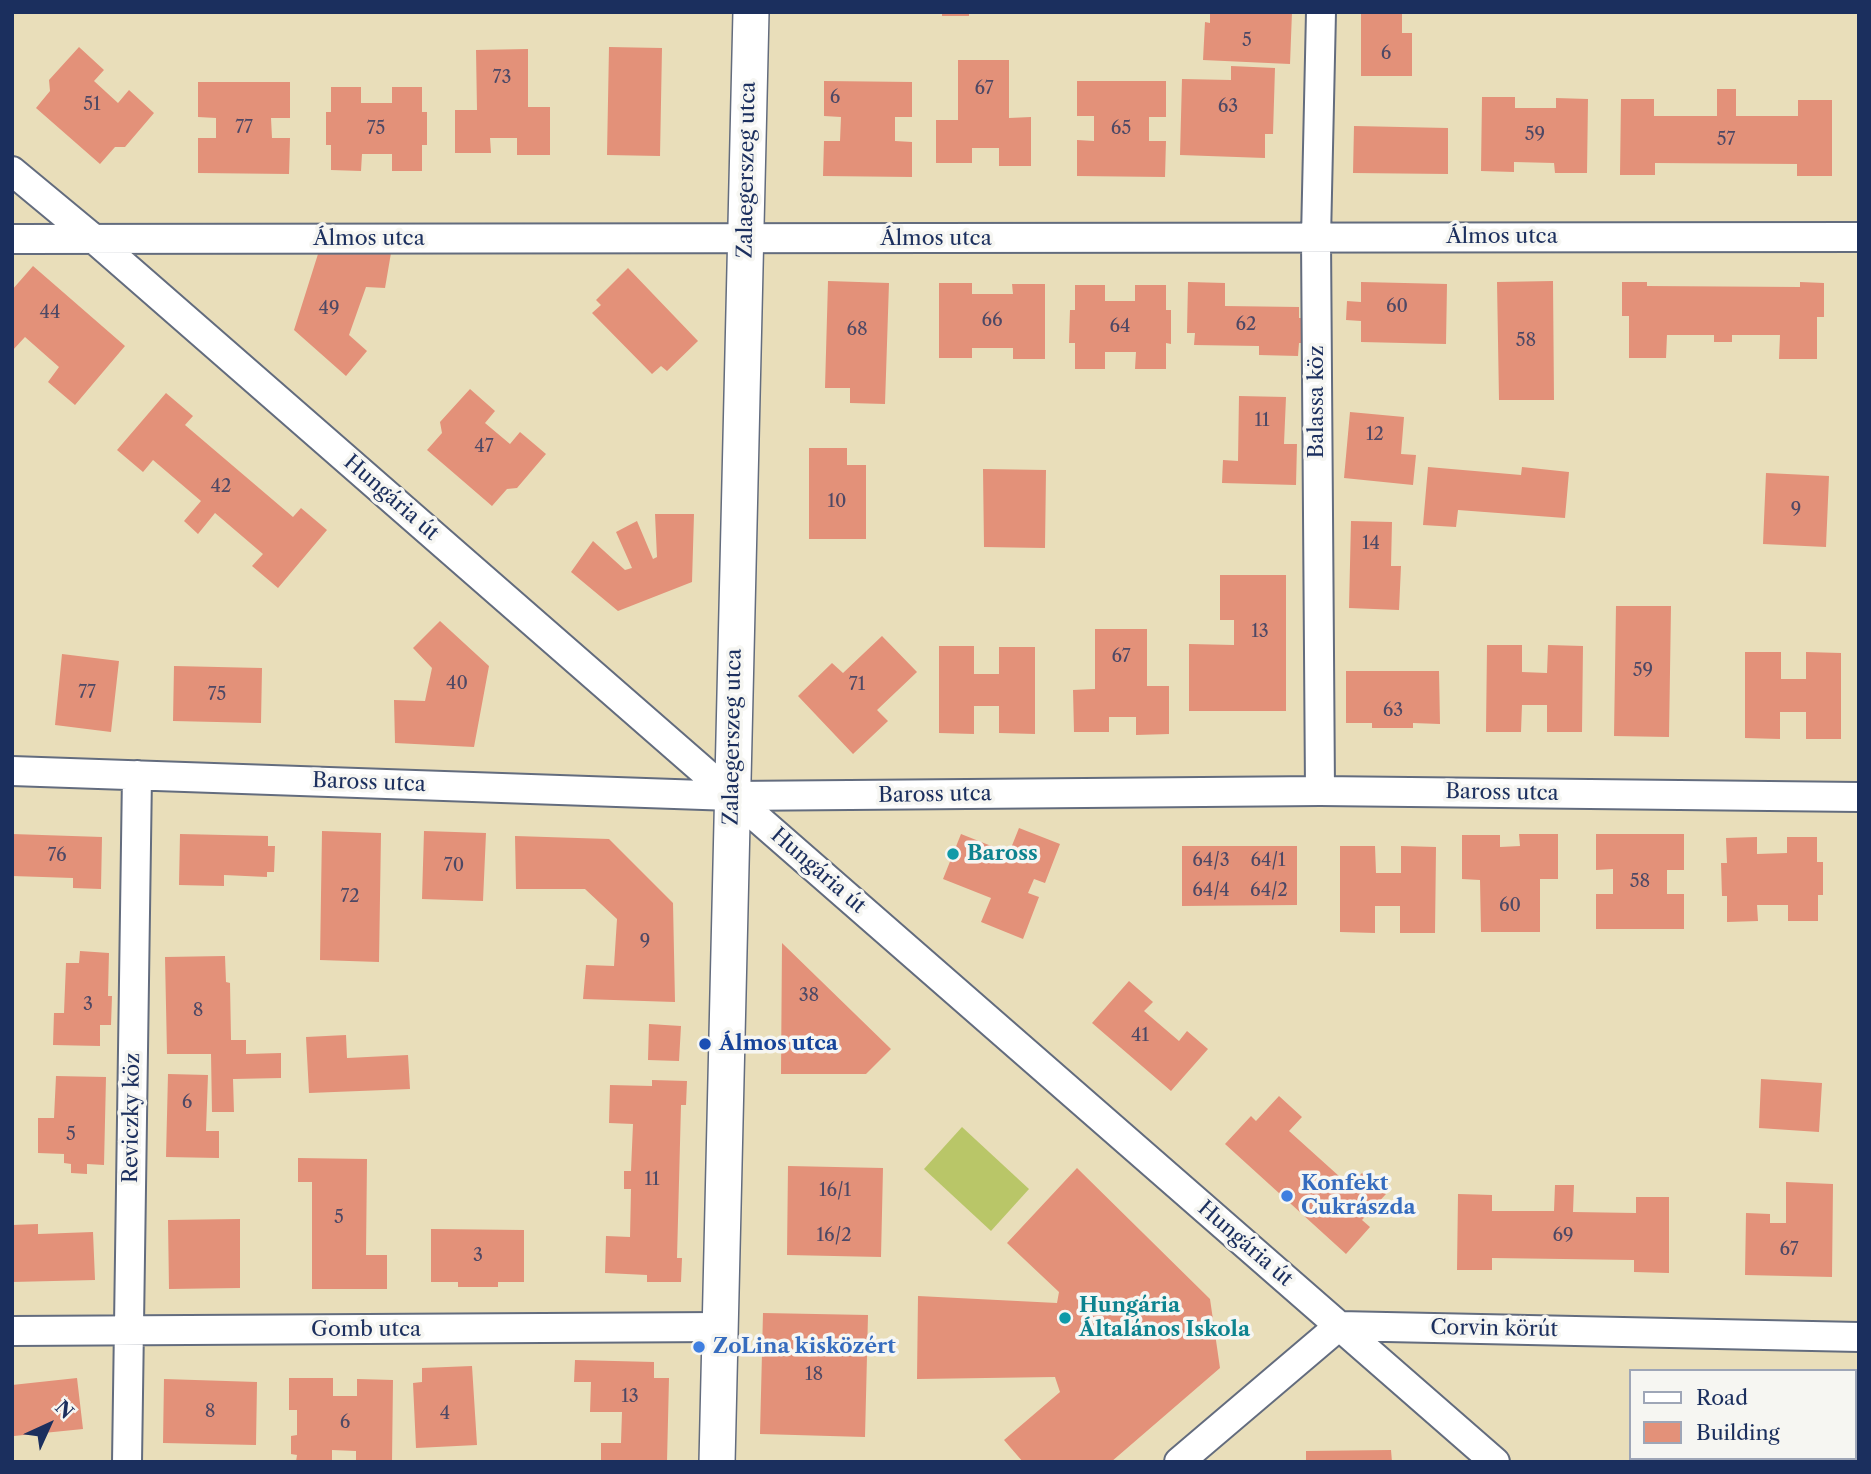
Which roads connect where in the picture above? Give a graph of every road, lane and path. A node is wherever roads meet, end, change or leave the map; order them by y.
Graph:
1 (751, 12) edge
2 (1321, 12) edge
3 (12, 171) edge
4 (1859, 236) edge
5 (1316, 238) junction
6 (12, 239) edge
7 (94, 239) junction
8 (745, 239) junction
9 (12, 771) edge
10 (137, 775) junction
11 (1320, 791) junction
12 (732, 796) junction
13 (1859, 797) edge
14 (1339, 1325) junction
15 (720, 1327) junction
16 (12, 1331) edge
17 (129, 1332) junction
18 (1859, 1337) edge
19 (127, 1462) edge
20 (716, 1462) edge
21 (1179, 1462) edge
22 (1496, 1462) edge

1 - 8 street, Zalaegerszeg utca
2 - 5 street, Balassa köz
3 - 7 street, Hungária út
4 - 5 street, Álmos utca
5 - 8 street, Álmos utca
5 - 11 street, Balassa köz
6 - 7 street, Álmos utca
7 - 8 street, Álmos utca
7 - 12 street, Hungária út
8 - 12 street, Zalaegerszeg utca
9 - 10 street, Baross utca
10 - 12 street, Baross utca
10 - 17 street, Reviczky köz
11 - 12 street, Baross utca
11 - 13 street, Baross utca
12 - 14 street, Hungária út
12 - 15 street, Zalaegerszeg utca
14 - 18 street, Corvin körút
14 - 21 street
14 - 22 street, Hungária út
15 - 17 street, Gomb utca
15 - 20 street, Zalaegerszeg utca
16 - 17 street, Gomb utca
17 - 19 street, Reviczky köz

